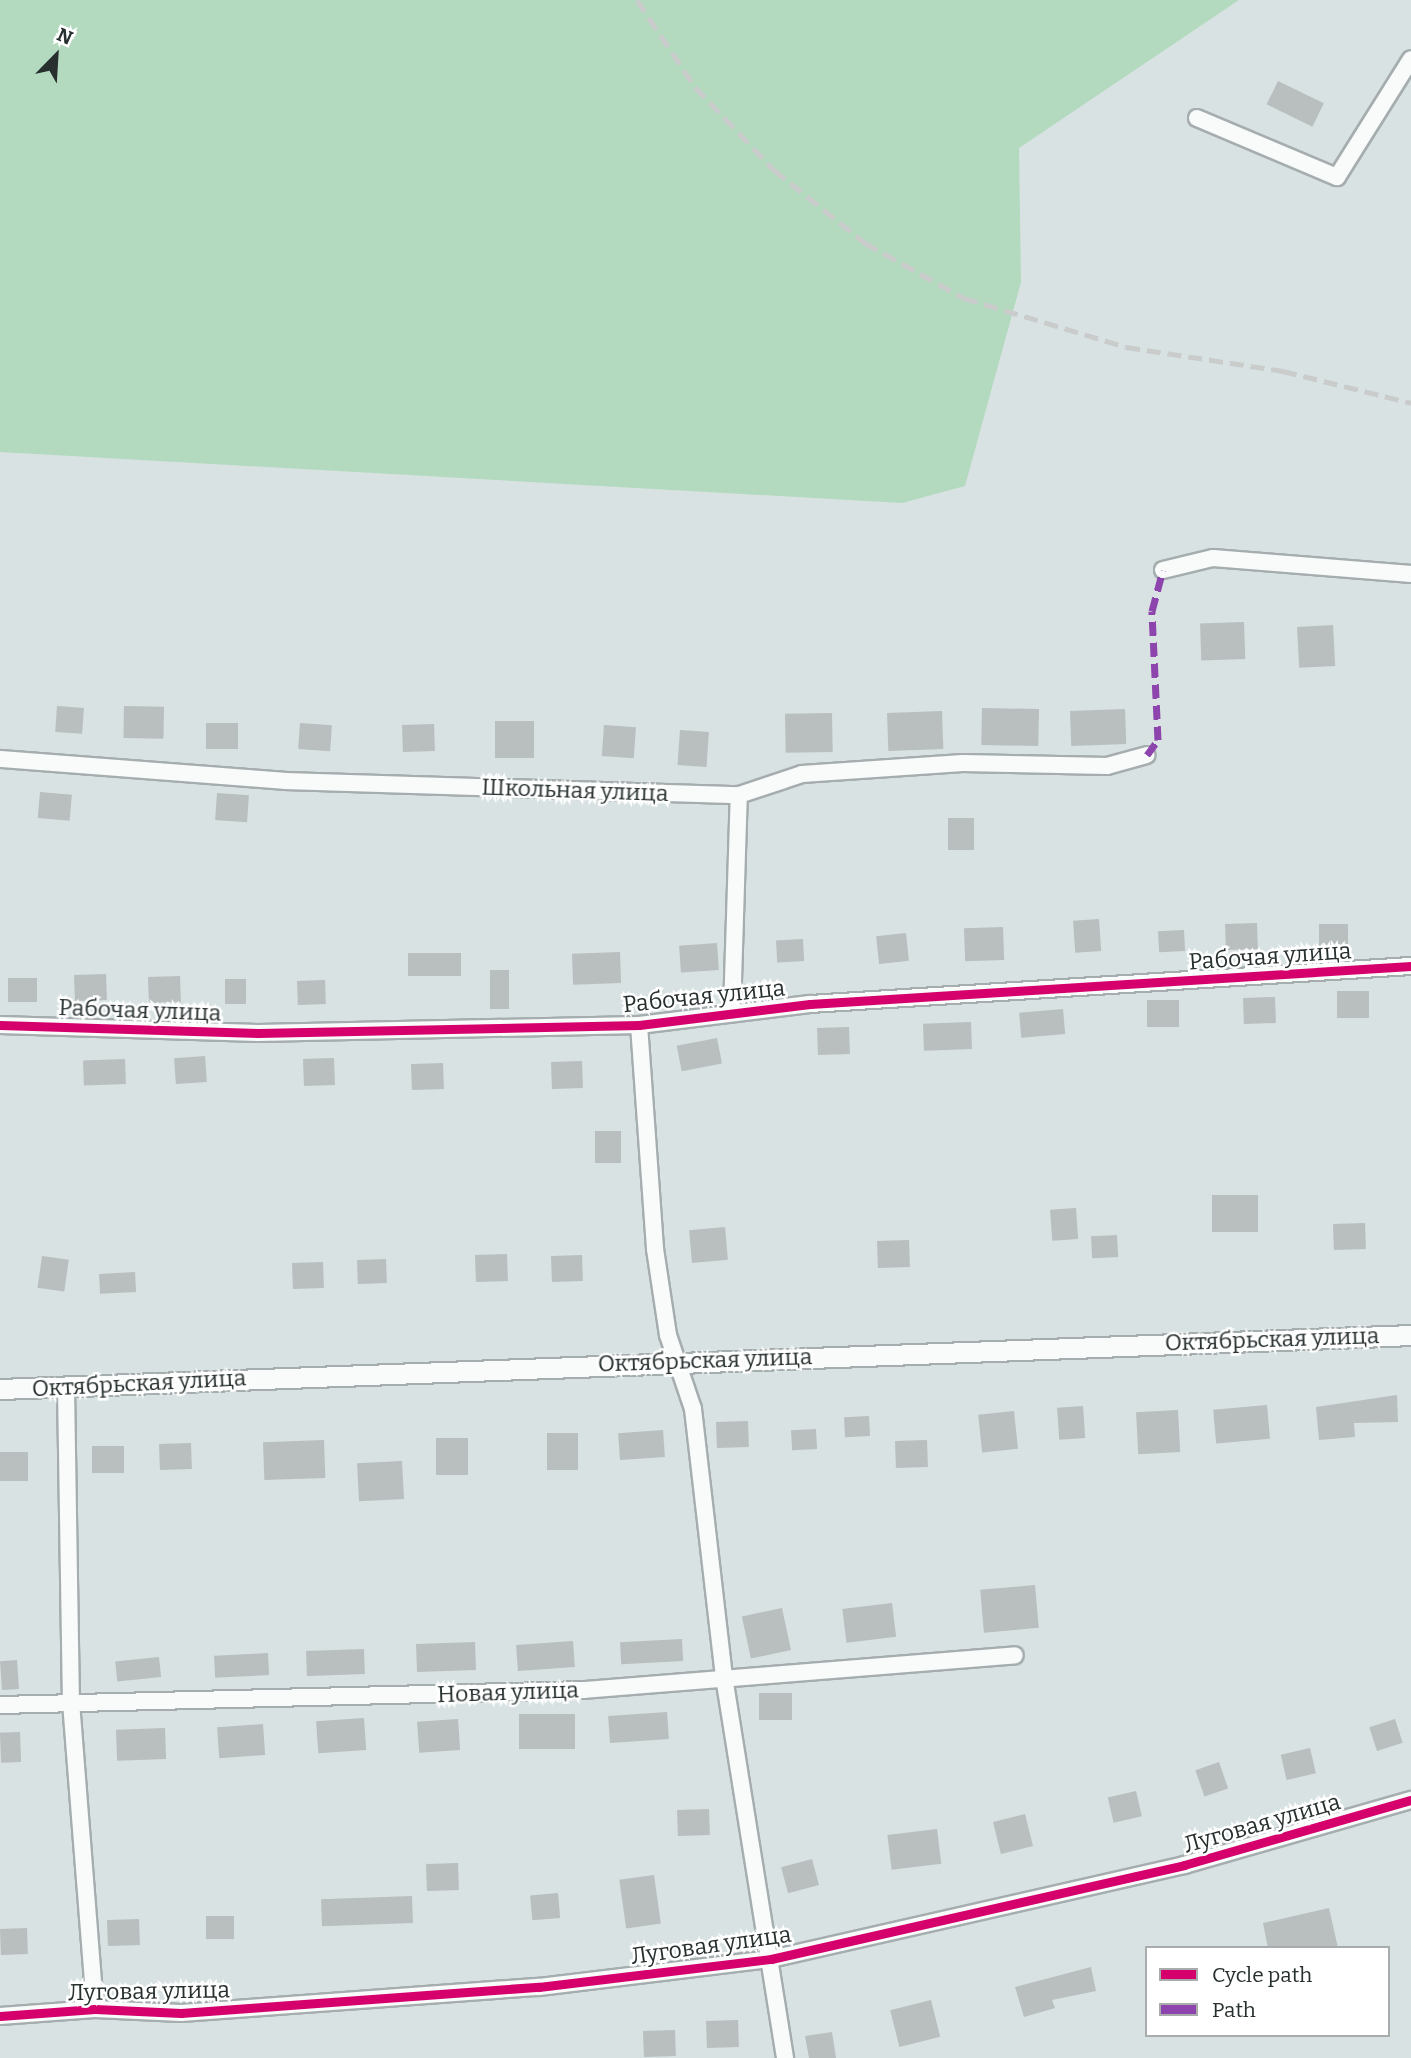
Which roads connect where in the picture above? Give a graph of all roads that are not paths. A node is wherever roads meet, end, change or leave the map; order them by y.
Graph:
1 (1411, 59) edge
2 (1197, 118) dead end
3 (1164, 570) dead end
4 (1411, 574) edge
5 (1147, 755) dead end
6 (0, 759) edge
7 (739, 795) junction
8 (1411, 966) edge
9 (732, 1012) junction
10 (0, 1025) edge
11 (639, 1025) junction
12 (1411, 1335) edge
13 (676, 1363) junction
14 (66, 1387) junction
15 (0, 1389) edge
16 (1015, 1655) dead end
17 (724, 1677) junction
18 (71, 1702) junction
19 (0, 1705) edge
20 (1411, 1800) edge
21 (771, 1959) junction
22 (96, 2009) junction
23 (0, 2016) edge
24 (785, 2058) edge

1 - 2 street
3 - 4 street
5 - 7 street, Школьная улица
6 - 7 street, Школьная улица
7 - 9 street
8 - 9 street, Рабочая улица
9 - 11 street, Рабочая улица
10 - 11 street, Рабочая улица
11 - 13 street
12 - 13 street, Октябрьская улица
13 - 14 street, Октябрьская улица
13 - 17 street
14 - 15 street, Октябрьская улица
14 - 18 street
16 - 17 street, Новая улица
17 - 18 street, Новая улица
17 - 21 street
18 - 19 street, Новая улица
18 - 22 street
20 - 21 street, Луговая улица
21 - 22 street, Луговая улица
21 - 24 street
22 - 23 street, Луговая улица

